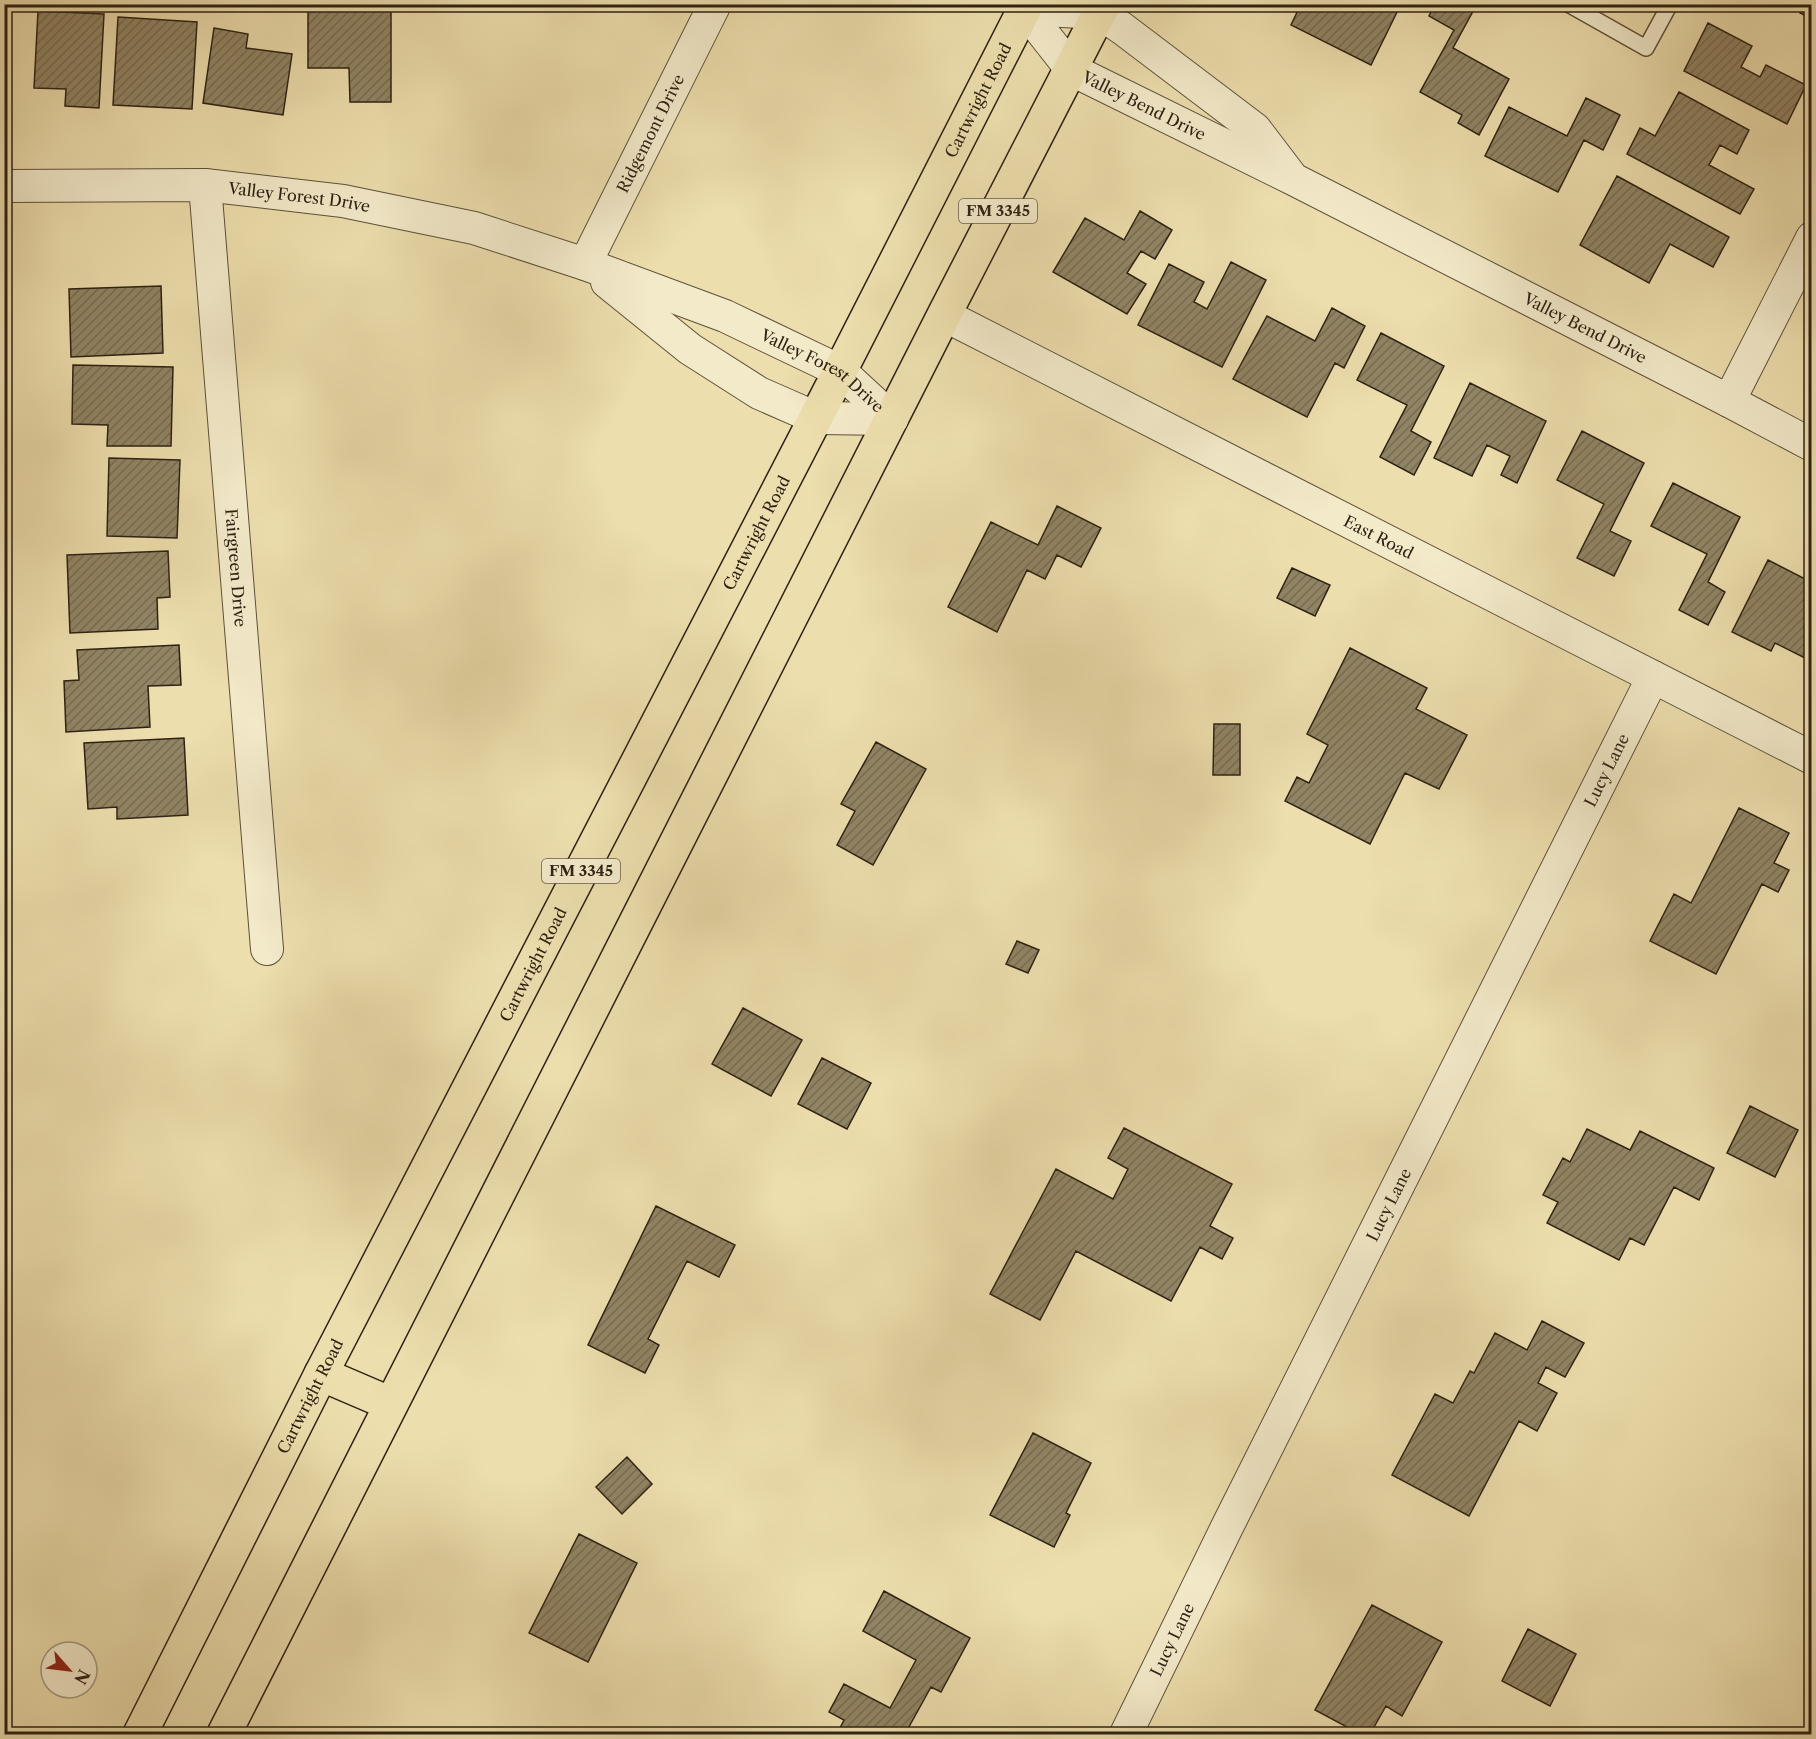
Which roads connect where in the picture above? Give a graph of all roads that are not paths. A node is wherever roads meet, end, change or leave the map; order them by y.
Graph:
1 (715, 4) edge
2 (1568, 4) edge
3 (1670, 4) edge
4 (1025, 7) edge
5 (1102, 9) edge
6 (1072, 70) junction
7 (1294, 180) junction
8 (205, 185) junction
9 (4, 186) edge
10 (1812, 238) edge
11 (585, 264) junction
12 (944, 315) junction
13 (840, 371) junction
14 (1729, 401) junction
15 (816, 418) junction
16 (892, 419) junction
17 (1812, 445) edge
18 (1653, 677) junction
19 (1812, 758) edge
20 (267, 949) dead end
21 (321, 1374) junction
22 (391, 1404) junction
23 (140, 1734) edge
24 (224, 1734) edge
25 (1126, 1734) edge

1 - 11 street, Ridgemont Drive
2 - 3 lane
4 - 5 street
4 - 6 street, Valley Bend Drive
4 - 13 main road, Cartwright Road / FM 3345
5 - 6 main road, FM 3345
5 - 7 street, Valley Bend Drive
6 - 7 street, Valley Bend Drive
6 - 12 main road, FM 3345
7 - 14 street, Valley Bend Drive
8 - 9 street, Valley Forest Drive
8 - 11 street, Valley Forest Drive
8 - 20 street, Fairgreen Drive
10 - 14 street
11 - 13 street, Valley Forest Drive
11 - 15 street, Valley Forest Drive
12 - 16 main road, FM 3345
12 - 18 street, East Road
13 - 15 main road, Cartwright Road / FM 3345
13 - 16 street, Valley Forest Drive
14 - 17 street, Valley Bend Drive
15 - 16 street, Valley Forest Drive
15 - 21 main road, Cartwright Road / FM 3345
16 - 22 main road, FM 3345
18 - 19 street, East Road
18 - 25 street, Lucy Lane
21 - 22 main road
21 - 23 main road, Cartwright Road / FM 3345
22 - 24 main road, FM 3345

